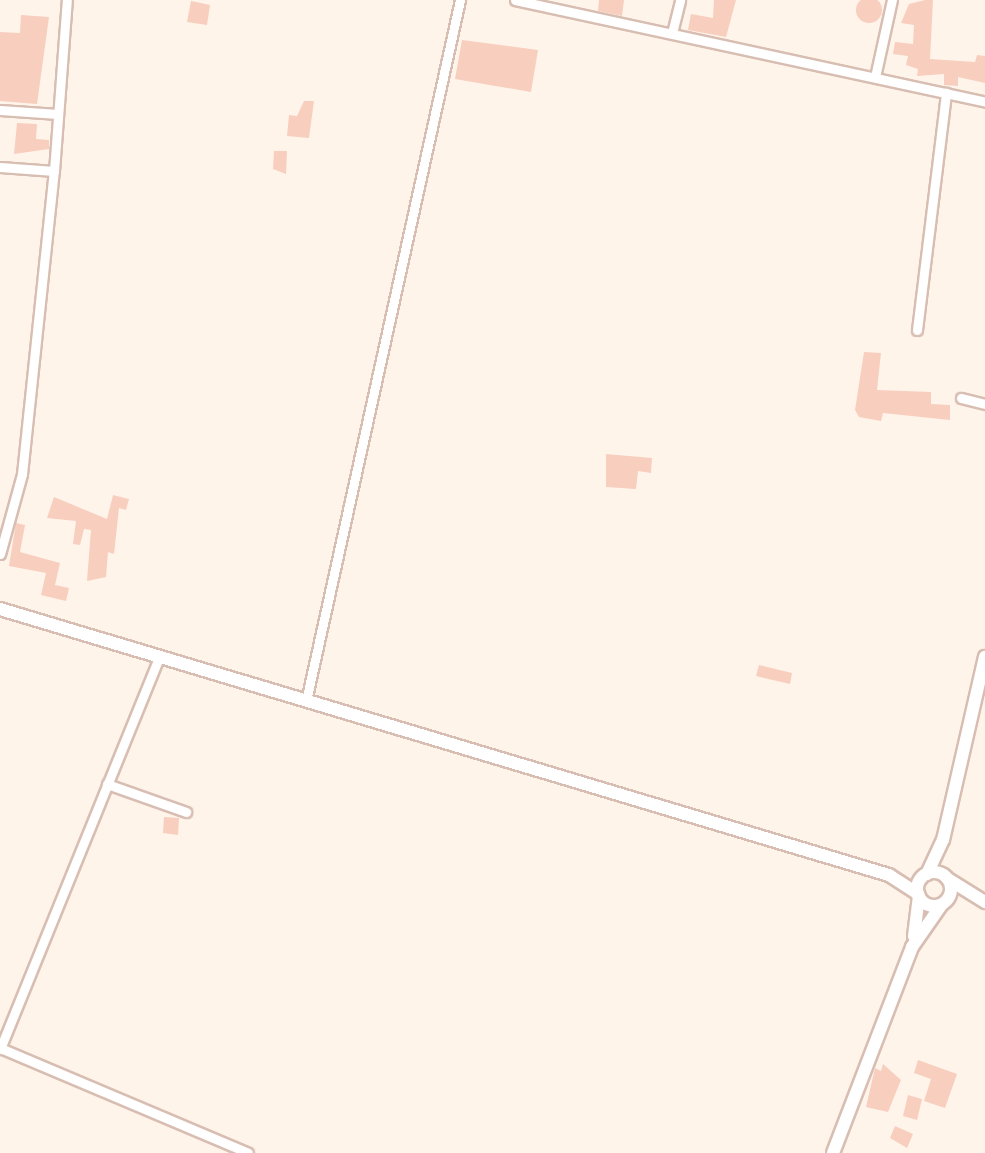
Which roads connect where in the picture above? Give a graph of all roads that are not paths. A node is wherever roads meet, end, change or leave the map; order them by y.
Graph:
1 (67, 0) edge
2 (460, 0) edge
3 (514, 0) edge
4 (570, 0) edge
5 (680, 0) edge
6 (892, 0) edge
7 (568, 12) junction
8 (672, 33) junction
9 (875, 77) junction
10 (946, 93) junction
11 (985, 102) edge
12 (0, 110) edge
13 (58, 114) junction
14 (0, 167) edge
15 (54, 171) junction
16 (917, 330) dead end
17 (961, 398) dead end
18 (985, 404) edge
19 (0, 554) edge
20 (0, 609) edge
21 (159, 657) junction
22 (985, 657) edge
23 (306, 701) junction
24 (107, 784) junction
25 (186, 812) dead end
26 (943, 840) junction
27 (926, 874) junction
28 (890, 875) junction
29 (947, 878) junction
30 (918, 895) junction
31 (983, 901) edge
32 (943, 903) junction
33 (912, 947) junction
34 (0, 1049) edge
35 (248, 1153) edge
36 (834, 1153) edge

1 - 13 street
2 - 23 street
3 - 7 street
4 - 7 street
5 - 8 street
6 - 9 street
7 - 8 street
8 - 9 street
9 - 10 street
10 - 11 street
10 - 16 street
12 - 13 street
13 - 15 street
14 - 15 street
15 - 19 street
17 - 18 street
20 - 21 main road
21 - 23 main road
21 - 24 street
22 - 26 main road
23 - 28 main road
24 - 25 street
24 - 34 street
26 - 27 main road
26 - 29 main road
27 - 28 main road
27 - 29 main road
27 - 30 main road
28 - 30 main road
29 - 31 main road
29 - 32 main road
30 - 32 main road
30 - 33 main road
31 - 32 main road
32 - 33 main road
33 - 36 main road
34 - 35 street

